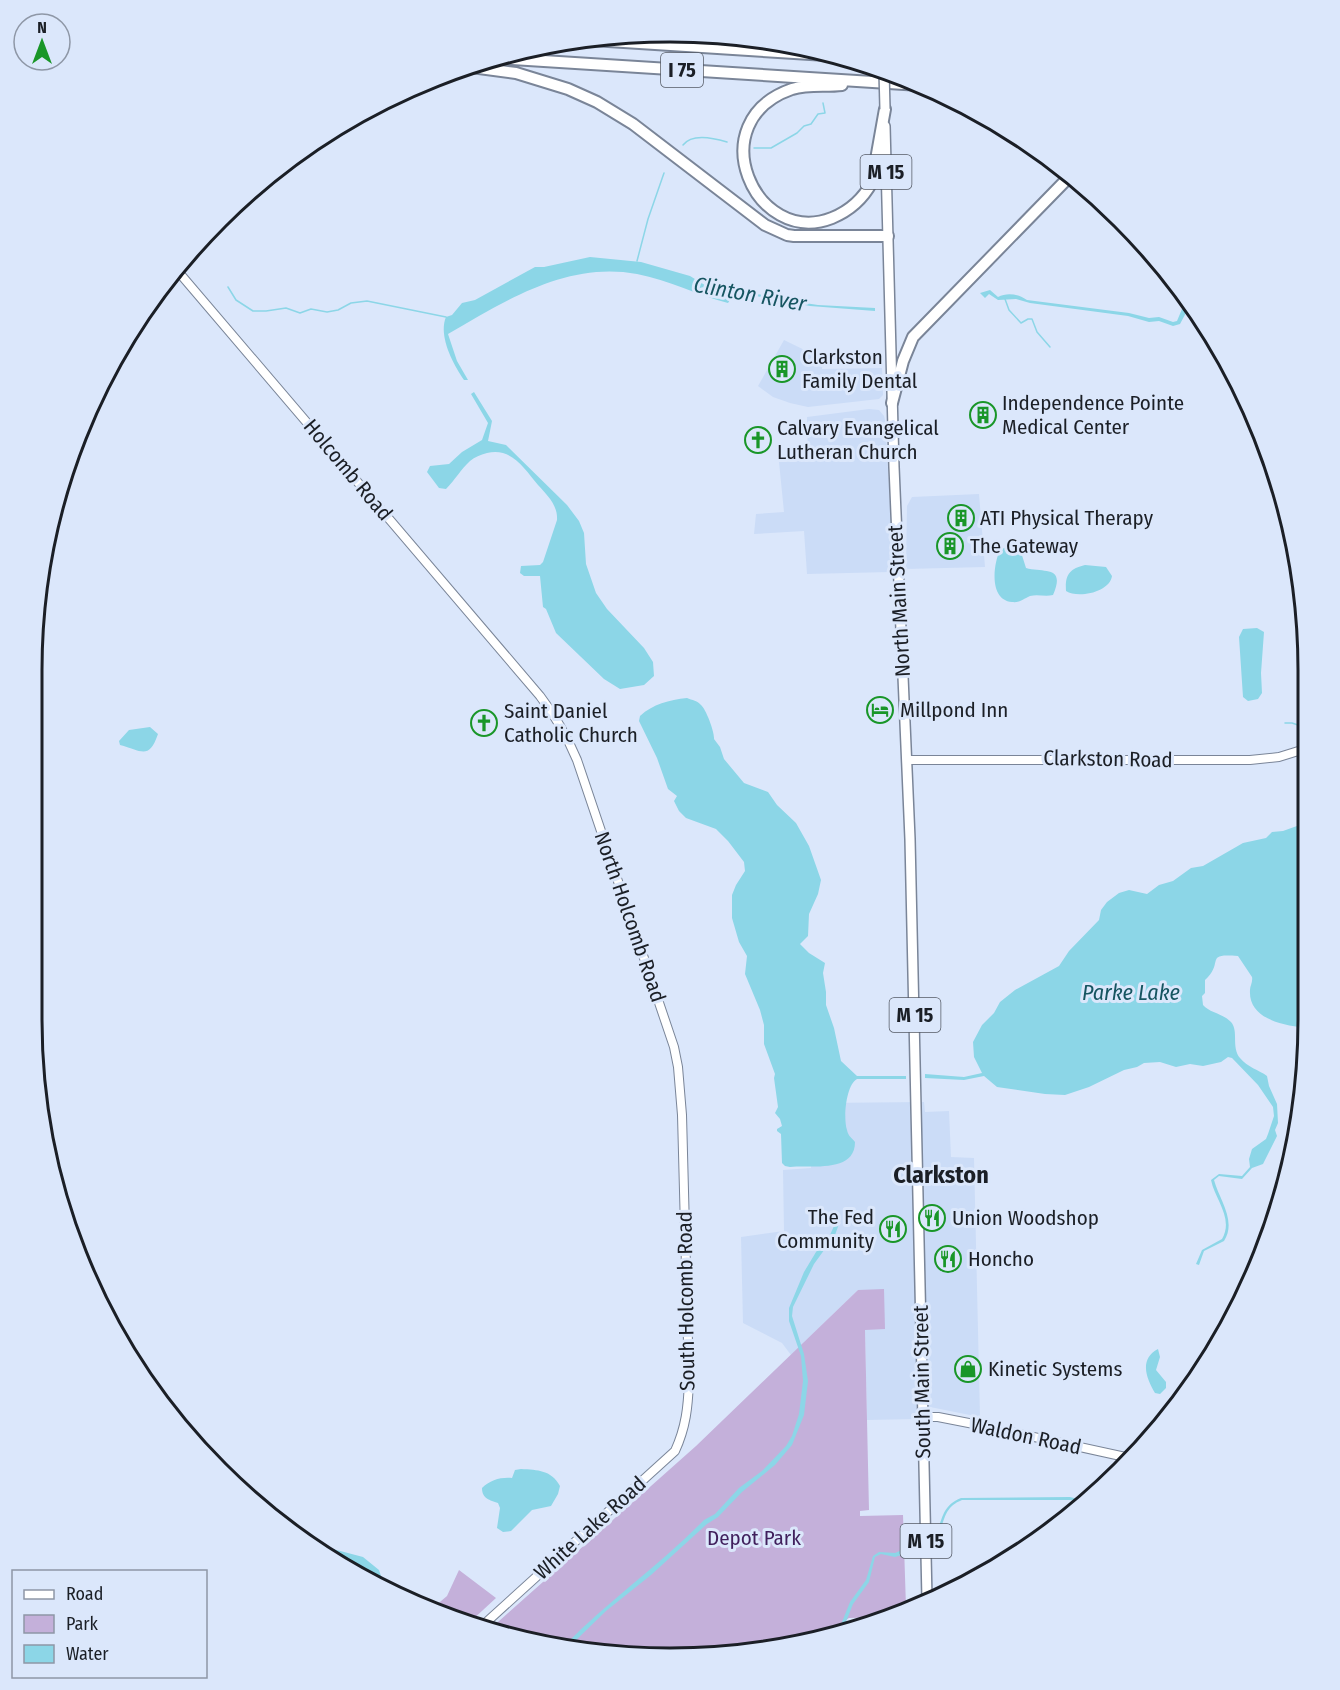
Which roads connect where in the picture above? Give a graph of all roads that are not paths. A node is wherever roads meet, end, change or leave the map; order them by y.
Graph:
1 (637, 43) edge
2 (782, 52) edge
3 (522, 60) edge
4 (487, 69) edge
5 (884, 80) edge
6 (867, 81) junction
7 (892, 83) edge
8 (885, 109) junction
9 (1064, 182) edge
10 (888, 236) junction
11 (182, 276) edge
12 (892, 403) junction
13 (519, 672) joint
14 (1298, 751) edge
15 (907, 760) junction
16 (916, 1166) joint
17 (683, 1180) joint
18 (922, 1417) junction
19 (687, 1421) joint
20 (1121, 1456) edge
21 (927, 1592) edge
22 (488, 1621) edge

1 - 2 highway, I 75
3 - 6 highway, I 75
4 - 10 highway
5 - 8 main road, M 15, bridge
6 - 7 highway, I 75
6 - 8 highway
8 - 10 main road, North Main Street / M 15
9 - 12 highway
10 - 12 main road, North Main Street / M 15
11 - 13 street, Holcomb Road
12 - 15 main road, North Main Street / M 15
13 - 17 street, North Holcomb Road
14 - 15 street, Clarkston Road
15 - 16 main road, North Main Street / M 15
16 - 18 main road, South Main Street / M 15
17 - 19 street, South Holcomb Road
18 - 20 street, Waldon Road
18 - 21 main road, South Main Street / M 15
19 - 22 street, White Lake Road

